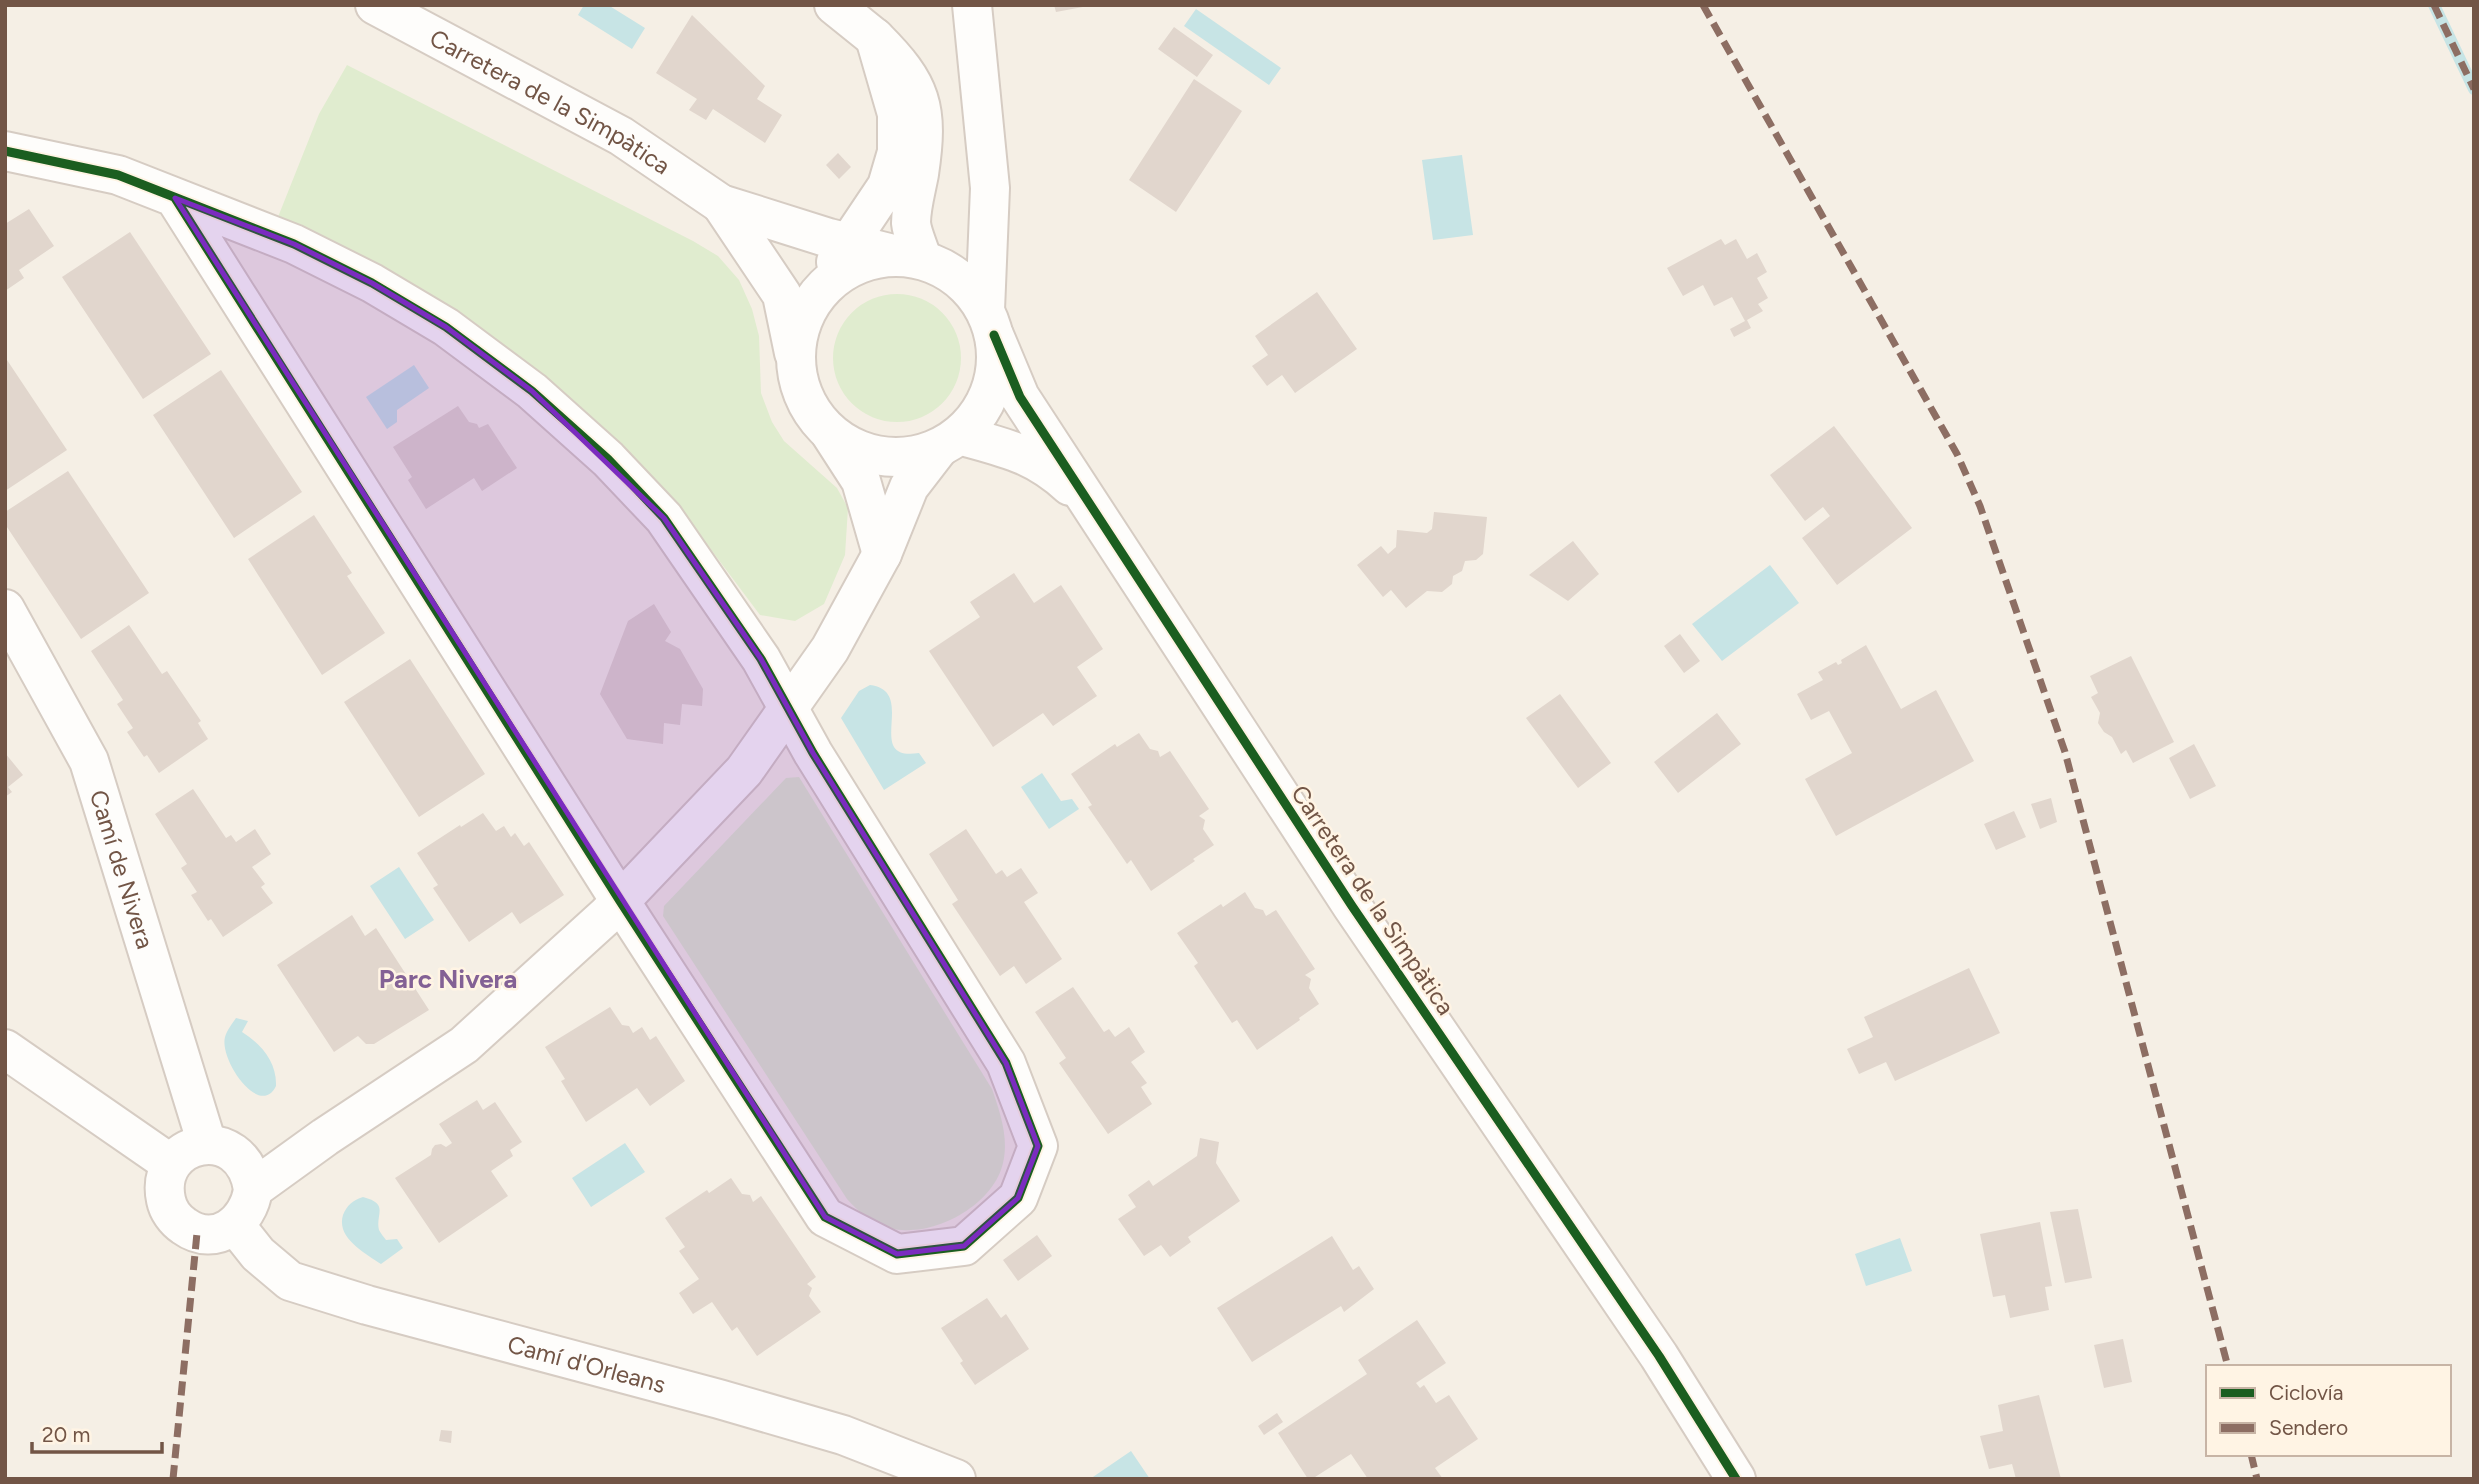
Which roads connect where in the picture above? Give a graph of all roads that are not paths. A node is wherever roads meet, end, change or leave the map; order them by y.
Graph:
1 (375, 5) edge
2 (834, 5) edge
3 (972, 5) edge
4 (874, 38) junction
5 (5, 151) edge
6 (990, 188) junction
7 (175, 198) junction
8 (721, 204) junction
9 (848, 242) junction
10 (920, 260) junction
11 (814, 300) junction
12 (990, 322) junction
13 (796, 362) junction
14 (829, 431) junction
15 (949, 442) junction
16 (1094, 508) junction
17 (882, 554) junction
18 (5, 609) edge
19 (789, 707) junction
20 (620, 901) junction
21 (5, 1049) edge
22 (207, 1144) junction
23 (172, 1164) junction
24 (253, 1189) junction
25 (236, 1225) junction
26 (956, 1479) edge
27 (1735, 1479) edge

1 - 8 street, Carretera de la Simpàtica
2 - 4 street
3 - 6 street
4 - 9 street
4 - 10 street
5 - 7 street
6 - 10 street
6 - 12 street
7 - 19 street
7 - 20 street
8 - 9 street, Carretera de la Simpàtica
8 - 13 street, Carretera de la Simpàtica
9 - 10 street, Carretera de la Simpàtica
9 - 11 street
10 - 11 street
10 - 12 street
11 - 13 street
12 - 15 street
12 - 16 street, Carretera de la Simpàtica
13 - 14 street
14 - 15 street
14 - 17 street
15 - 16 street, Carretera de la Simpàtica
15 - 17 street
16 - 27 street, Carretera de la Simpàtica
17 - 19 street
18 - 22 street, Camí de Nivera
19 - 20 street
19 - 20 street
20 - 24 street
21 - 23 street
22 - 23 street
22 - 24 street
23 - 25 street
24 - 25 street
25 - 26 street, Camí d'Orleans

